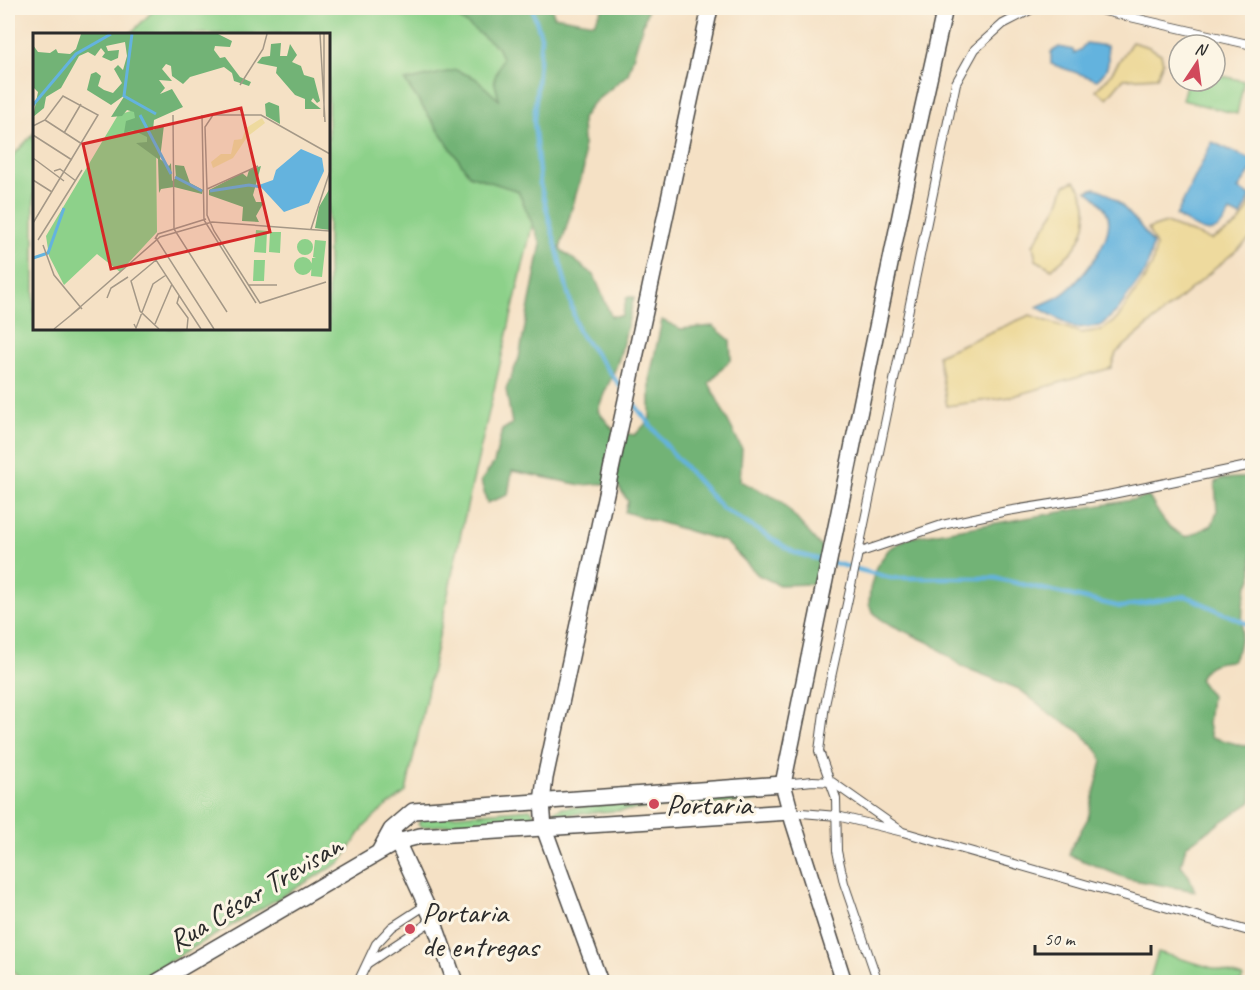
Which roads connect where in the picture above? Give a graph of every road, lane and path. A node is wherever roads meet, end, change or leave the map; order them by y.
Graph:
1 (710, 8) edge
2 (945, 8) edge
3 (1034, 8) edge
4 (1091, 8) edge
5 (1252, 45) edge
6 (1252, 465) edge
7 (858, 553) junction
8 (832, 782) junction
9 (783, 784) junction
10 (542, 802) junction
11 (790, 812) junction
12 (837, 816) junction
13 (544, 828) junction
14 (903, 832) junction
15 (394, 836) junction
16 (426, 904) junction
17 (433, 920) junction
18 (1252, 932) edge
19 (367, 964) junction
20 (157, 982) edge
21 (358, 982) edge
22 (454, 982) edge
23 (600, 982) edge
24 (844, 982) edge
25 (879, 982) edge

1 - 10 street
2 - 9 street
3 - 7 lane
4 - 5 lane
6 - 7 lane
7 - 8 lane
8 - 9 lane
8 - 12 lane
8 - 14 lane
9 - 10 street
9 - 11 street
10 - 13 street
10 - 15 street
11 - 12 lane
11 - 13 street
11 - 24 street
12 - 14 lane
12 - 25 lane
13 - 15 street
13 - 23 street
14 - 18 lane
15 - 16 street
15 - 20 street, Rua César Trevisan
16 - 17 street
16 - 19 lane
17 - 19 lane
17 - 22 street
19 - 21 lane

